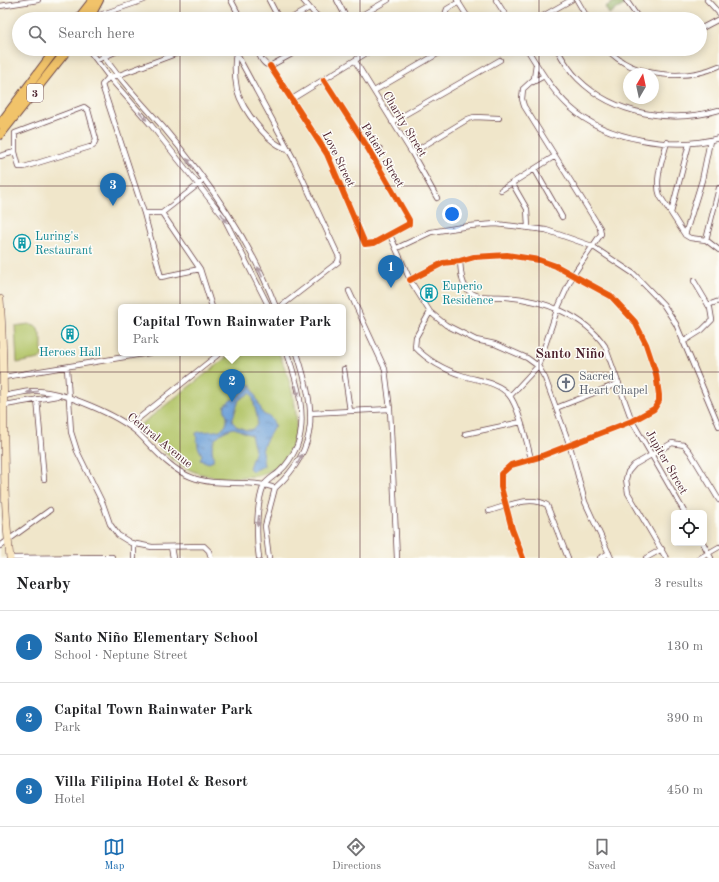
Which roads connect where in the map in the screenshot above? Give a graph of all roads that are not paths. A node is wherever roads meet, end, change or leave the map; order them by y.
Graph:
1 (38, 0) edge
2 (93, 0) edge
3 (98, 0) edge
4 (144, 0) edge
5 (231, 0) edge
6 (269, 0) edge
7 (303, 0) edge
8 (337, 0) edge
9 (388, 0) edge
10 (496, 0) edge
11 (571, 0) edge
12 (577, 0) edge
13 (626, 0) edge
14 (707, 0) edge
15 (29, 1) edge
16 (458, 1) edge
17 (0, 6) edge
18 (309, 8) junction
19 (84, 12) edge
20 (91, 12) edge
21 (109, 12) edge
22 (237, 12) edge
23 (275, 12) edge
24 (302, 12) edge
25 (313, 12) edge
26 (343, 12) edge
27 (369, 12) edge
28 (446, 12) edge
29 (465, 12) edge
30 (504, 12) edge
31 (552, 12) edge
32 (584, 12) edge
33 (634, 12) edge
34 (719, 13) edge
35 (719, 19) edge
36 (707, 25) edge
37 (46, 56) edge
38 (51, 56) edge
39 (57, 56) edge
40 (62, 56) edge
41 (93, 56) edge
42 (104, 56) joint
43 (170, 56) edge
44 (235, 56) edge
45 (238, 56) edge
46 (260, 56) edge
47 (288, 56) edge
48 (362, 56) edge
49 (433, 56) edge
50 (531, 56) edge
51 (561, 56) edge
52 (617, 56) edge
53 (96, 60) junction
54 (500, 60) dead end
55 (354, 61) junction
56 (536, 64) junction
57 (270, 66) junction
58 (719, 66) edge
59 (119, 75) junction
60 (109, 76) junction
61 (544, 76) junction
62 (324, 80) junction
63 (532, 82) junction
64 (374, 91) junction
65 (292, 99) junction
66 (719, 110) edge
67 (0, 117) edge
68 (499, 118) dead end
69 (392, 122) junction
70 (0, 124) edge
71 (0, 130) edge
72 (0, 135) edge
73 (719, 138) edge
74 (710, 141) junction
75 (667, 142) junction
76 (689, 144) junction
77 (380, 148) dead end
78 (289, 149) junction
79 (16, 152) junction
80 (412, 153) junction
81 (371, 155) junction
82 (0, 156) edge
83 (555, 156) junction
84 (535, 170) junction
85 (204, 180) junction
86 (512, 183) junction
87 (198, 185) junction
88 (719, 188) edge
89 (501, 190) dead end
90 (437, 198) dead end
91 (162, 213) junction
92 (671, 213) junction
93 (144, 214) junction
94 (562, 217) dead end
95 (528, 227) junction
96 (390, 235) junction
97 (685, 235) junction
98 (706, 240) junction
99 (592, 246) junction
100 (397, 248) junction
101 (719, 250) edge
102 (460, 261) junction
103 (200, 269) junction
104 (573, 275) junction
105 (410, 280) junction
106 (694, 281) dead end
107 (349, 292) dead end
108 (0, 299) edge
109 (719, 301) edge
110 (211, 304) edge
111 (267, 304) edge
112 (275, 304) edge
113 (284, 304) edge
114 (708, 305) junction
115 (557, 310) junction
116 (430, 312) junction
117 (683, 342) junction
118 (131, 356) edge
119 (216, 356) edge
120 (288, 356) edge
121 (298, 356) edge
122 (538, 366) junction
123 (67, 367) junction
124 (344, 370) dead end
125 (4, 377) junction
126 (619, 383) junction
127 (5, 396) junction
128 (58, 396) junction
129 (510, 396) junction
130 (37, 399) junction
131 (69, 399) junction
132 (5, 405) junction
133 (556, 408) junction
134 (390, 409) junction
135 (350, 411) junction
136 (311, 413) junction
137 (632, 421) junction
138 (521, 422) junction
139 (129, 426) junction
140 (719, 426) edge
141 (2, 428) edge
142 (465, 434) dead end
143 (570, 446) junction
144 (652, 456) junction
145 (531, 458) junction
146 (2, 466) edge
147 (44, 479) dead end
148 (264, 484) junction
149 (275, 488) junction
150 (719, 500) edge
151 (506, 507) junction
152 (50, 510) dead end
153 (683, 510) edge
154 (489, 512) dead end
155 (8, 540) junction
156 (134, 544) junction
157 (0, 546) edge
158 (705, 546) edge
159 (171, 547) junction
160 (719, 547) edge
161 (662, 549) junction
162 (610, 556) edge
163 (710, 556) edge
164 (112, 557) dead end
165 (10, 558) edge
166 (134, 558) edge
167 (173, 558) edge
168 (211, 558) edge
169 (259, 558) edge
170 (269, 558) edge
171 (397, 558) edge
172 (523, 558) edge
173 (568, 558) edge
174 (600, 558) edge
175 (646, 558) edge
176 (666, 558) edge
177 (700, 558) edge

1 - 15 street
2 - 19 highway
3 - 20 highway
4 - 21 street
5 - 22 street
6 - 23 street
7 - 18 street
8 - 26 street
9 - 27 street
10 - 30 street
11 - 31 street
12 - 32 street
13 - 33 street
14 - 34 street
15 - 17 street
16 - 28 street
16 - 29 street
18 - 24 street
18 - 25 street
35 - 36 street
37 - 67 highway, 3
38 - 70 highway, 3
39 - 71 highway, 3
40 - 72 highway, 3
41 - 53 street
42 - 53 street
42 - 59 street
43 - 59 street
44 - 78 street
45 - 78 street
46 - 57 street, Love Street
47 - 57 street
48 - 55 street
49 - 64 street
50 - 56 street
51 - 66 street
52 - 58 street
53 - 60 street
54 - 69 street
55 - 62 street
55 - 64 street, Charity Street
56 - 61 street
56 - 63 street
57 - 65 street, Love Street
59 - 60 street
85 -> 59 street
60 -> 87 street
60 - 93 street
61 - 63 street
61 - 75 street
62 - 65 street
62 - 81 street, Patient Street
63 - 83 street
64 - 69 street, Charity Street
65 - 96 street, Love Street
68 - 80 street
69 - 80 street, Charity Street
73 - 74 street
74 - 76 street
74 - 97 street
75 - 76 street
75 - 92 street
76 - 92 street
77 - 81 street
78 - 113 street
79 - 79 street
79 - 82 street
80 - 90 street, Charity Street
81 - 96 street, Patient Street
83 - 84 street
83 - 99 street
84 - 86 street
84 - 94 street
85 - 87 street
112 -> 85 street
86 - 89 street
86 - 95 street
87 - 91 street
87 -> 111 street
88 - 98 street
91 - 93 street
91 - 103 street
92 - 97 street
93 - 103 street
95 - 99 street
95 - 100 street
96 - 100 street
97 - 98 street
98 - 101 street
99 - 104 street
99 - 117 street
100 - 105 street
102 - 104 street
102 - 105 street
102 - 115 street, Jupiter Street
103 - 110 street
104 - 115 street
104 - 137 street
105 - 116 street
106 - 114 street
107 - 134 street
108 - 125 main road
109 - 114 street
114 - 117 street
115 - 122 street
115 - 126 street, Jupiter Street
116 - 122 street
116 - 129 street
117 - 140 street
118 - 123 street
119 - 139 street
120 -> 148 street
121 - 136 street
122 - 129 street
122 - 133 street
123 - 125 street
123 - 131 street
124 - 135 street
125 - 127 main road
126 - 133 street
126 - 137 street, Jupiter Street
128 -> 127 street, Central Avenue
127 - 132 main road
128 - 130 street, Central Avenue
128 - 131 street, Central Avenue
129 - 138 street
130 - 132 street, Central Avenue
130 - 147 street
131 - 139 street, Central Avenue
131 - 156 street
132 - 141 main road
133 - 143 street
134 - 135 street
134 - 171 street
135 - 136 street
149 -> 136 street
137 - 143 street
137 - 144 street, Jupiter Street
138 - 142 street
138 - 145 street
139 - 148 street, Central Avenue
141 - 146 main road
143 - 145 street
143 - 162 street
144 - 150 street
144 - 153 street, Jupiter Street
144 - 161 street
145 - 151 street
146 - 155 main road
148 - 149 street, Central Avenue
148 -> 169 street
149 - 170 street
151 - 154 street
151 - 172 street
151 - 173 street
152 - 155 street
155 - 157 street
155 - 165 main road
156 - 159 street
156 - 166 street
158 - 163 street
159 - 167 street
159 - 168 street
160 - 163 street
161 - 175 street
161 - 176 street
162 - 174 street
163 - 177 street
164 - 165 street

